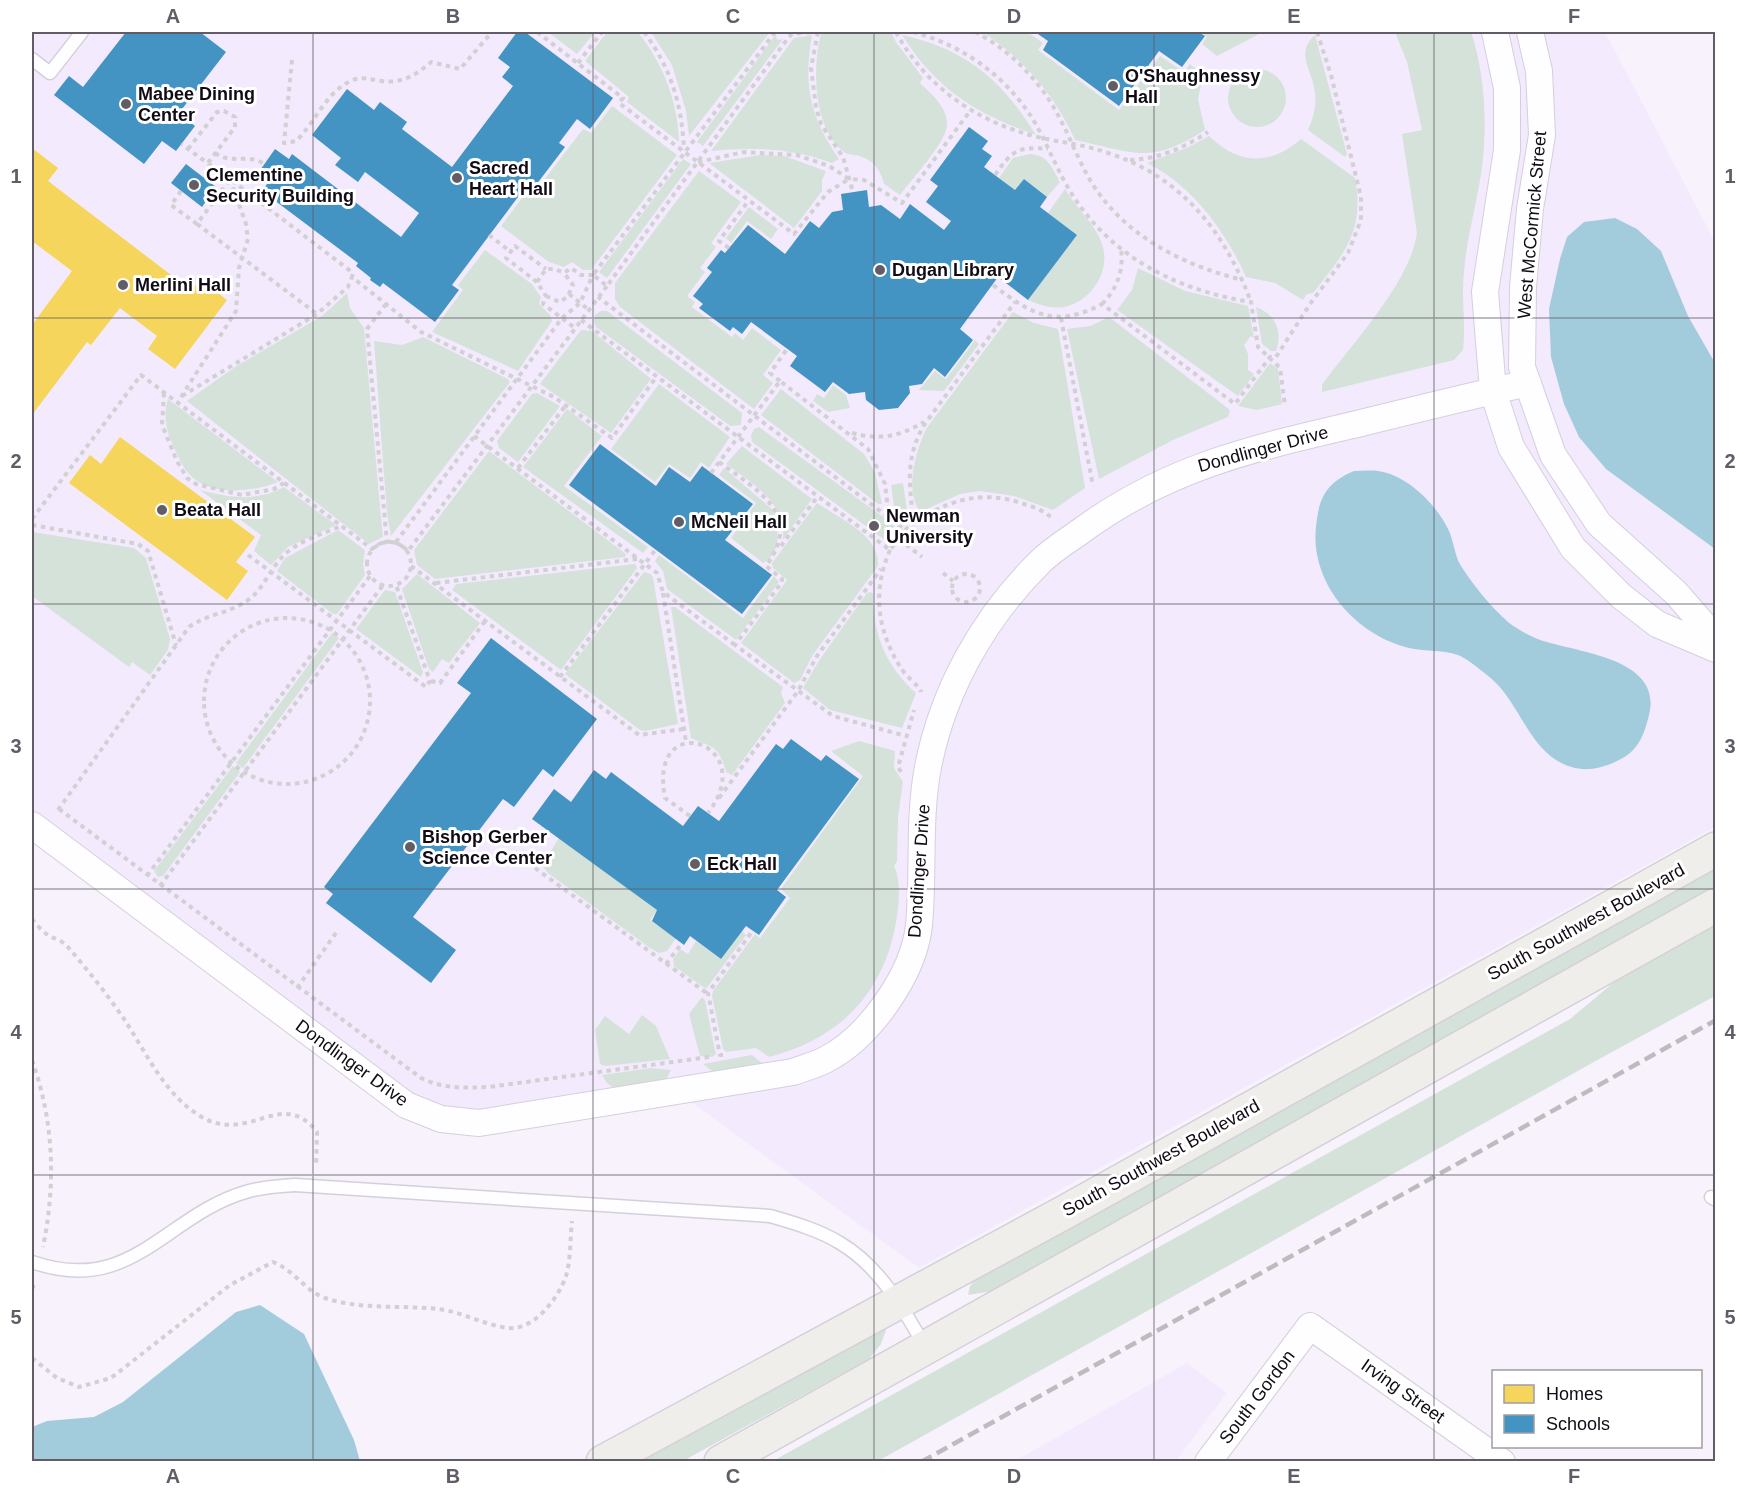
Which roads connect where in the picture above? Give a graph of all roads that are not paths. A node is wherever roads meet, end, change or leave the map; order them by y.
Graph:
1 (82, 32) edge
2 (1495, 32) edge
3 (1530, 32) edge
4 (32, 59) edge
5 (1528, 383) junction
6 (1493, 391) junction
7 (1716, 639) edge
8 (1716, 649) edge
9 (43, 820) edge
10 (1716, 849) edge
11 (1716, 905) edge
12 (36, 1263) edge
13 (900, 1301) junction
14 (1305, 1332) joint
15 (926, 1347) junction
16 (1488, 1457) edge
17 (603, 1461) edge
18 (721, 1461) edge
19 (1208, 1461) edge

1 - 4 lane
2 - 6 street, West McCormick Street
3 - 5 street, West McCormick Street
5 - 6 street, Dondlinger Drive
5 - 7 street, West McCormick Street
6 - 8 street, West McCormick Street
6 - 9 street, Dondlinger Drive
10 - 13 main road, South Southwest Boulevard
11 - 15 main road
12 - 13 lane
13 - 15 lane
13 - 17 main road, South Southwest Boulevard
14 - 16 street, Irving Street
14 - 19 street, South Gordon
15 - 18 main road

